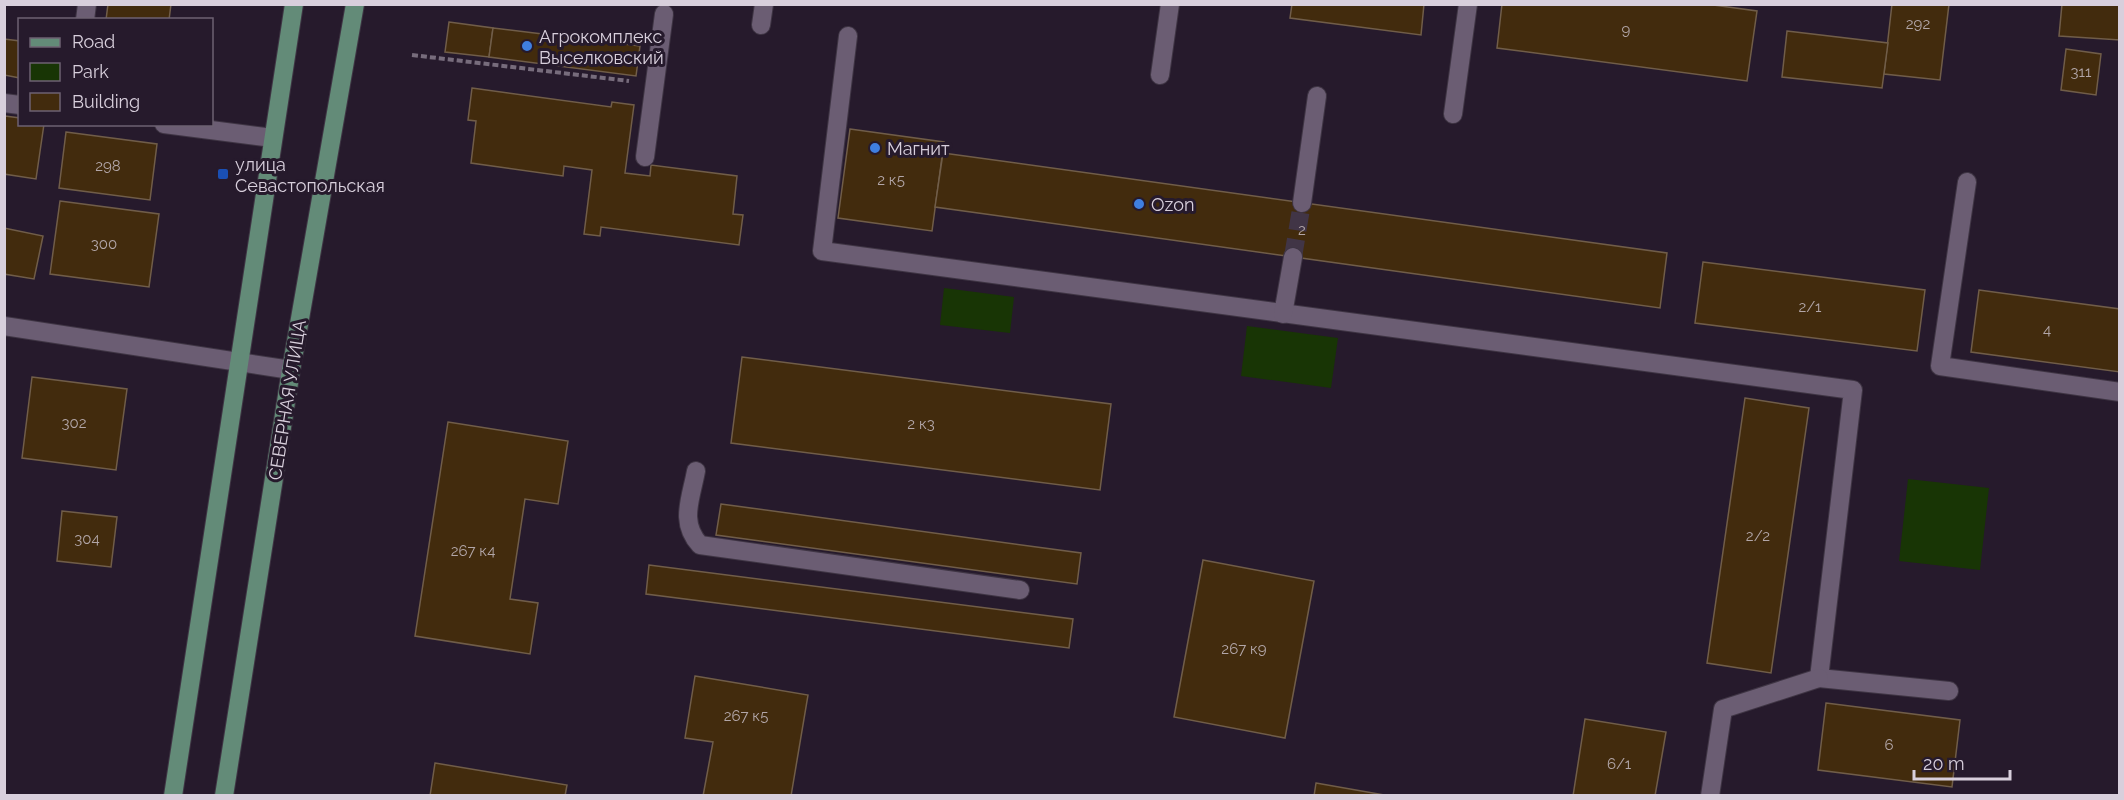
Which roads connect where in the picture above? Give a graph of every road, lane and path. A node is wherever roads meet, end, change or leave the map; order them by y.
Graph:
1 (294, 4) edge
2 (355, 4) edge
3 (764, 4) edge
4 (1170, 4) edge
5 (1468, 4) edge
6 (664, 14) dead end
7 (761, 25) dead end
8 (848, 36) dead end
9 (412, 55) dead end
10 (1160, 75) dead end
11 (636, 82) dead end
12 (1317, 96) dead end
13 (1453, 114) dead end
14 (180, 126) edge
15 (273, 138) junction
16 (645, 157) dead end
17 (1967, 182) dead end
18 (1302, 202) tunnel mouth
19 (1293, 257) tunnel mouth
20 (1283, 314) junction
21 (4, 327) edge
22 (239, 361) junction
23 (291, 370) junction
24 (2120, 392) edge
25 (696, 471) dead end
26 (1020, 590) dead end
27 (1819, 678) junction
28 (1948, 691) dead end
29 (173, 795) edge
30 (224, 795) edge
31 (1710, 795) edge

1 - 15 main road
2 - 23 main road, СЕВЕРНАЯ УЛИЦА
3 - 7 street
4 - 10 street
5 - 13 street
6 - 16 street
8 - 20 street
9 - 11 path
12 - 18 street
14 - 15 street
15 - 22 main road
17 - 24 street
19 - 20 street
20 - 27 street
21 - 22 street
22 - 23 street
22 - 29 main road
23 - 30 main road, СЕВЕРНАЯ УЛИЦА
25 - 26 street
27 - 28 street
27 - 31 street

